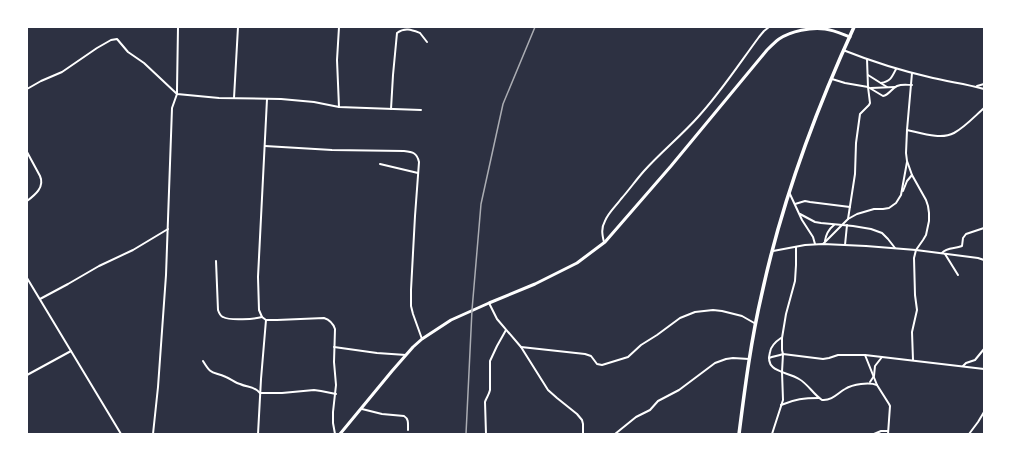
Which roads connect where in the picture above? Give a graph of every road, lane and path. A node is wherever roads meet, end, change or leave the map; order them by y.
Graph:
1 (178, 27) edge
2 (238, 27) edge
3 (339, 27) edge
4 (769, 27) edge
5 (854, 27) edge
6 (850, 37) junction
7 (427, 42) dead end
8 (844, 50) junction
9 (867, 59) junction
10 (896, 69) junction
11 (912, 73) junction
12 (868, 75) junction
13 (831, 79) junction
14 (881, 83) junction
15 (984, 84) edge
16 (912, 85) junction
17 (896, 87) junction
18 (976, 87) junction
19 (869, 88) junction
20 (888, 88) junction
21 (27, 89) edge
22 (984, 89) edge
23 (177, 94) junction
24 (234, 98) junction
25 (267, 99) junction
26 (339, 106) junction
27 (984, 108) edge
28 (391, 109) junction
29 (421, 110) dead end
30 (907, 130) junction
31 (265, 146) junction
32 (27, 152) edge
33 (907, 161) junction
34 (380, 164) dead end
35 (418, 173) junction
36 (912, 175) junction
37 (789, 192) junction
38 (901, 194) junction
39 (27, 201) edge
40 (796, 204) junction
41 (850, 207) junction
42 (800, 214) junction
43 (848, 219) junction
44 (835, 224) junction
45 (845, 224) junction
46 (984, 228) edge
47 (168, 229) junction
48 (826, 241) junction
49 (604, 242) junction
50 (815, 244) junction
51 (823, 244) junction
52 (844, 245) junction
53 (796, 247) junction
54 (895, 248) junction
55 (916, 250) junction
56 (772, 252) junction
57 (944, 254) junction
58 (984, 260) edge
59 (216, 261) dead end
60 (958, 276) dead end
61 (27, 278) edge
62 (40, 299) junction
63 (489, 303) junction
64 (262, 316) junction
65 (266, 320) junction
66 (756, 324) junction
67 (506, 330) junction
68 (782, 338) junction
69 (422, 339) junction
70 (334, 347) junction
71 (521, 347) junction
72 (984, 349) edge
73 (71, 351) junction
74 (783, 354) junction
75 (406, 355) junction
76 (865, 355) junction
77 (882, 357) junction
78 (769, 358) junction
79 (750, 359) junction
80 (913, 360) junction
81 (203, 361) dead end
82 (963, 366) junction
83 (984, 369) edge
84 (782, 372) junction
85 (27, 375) edge
86 (874, 376) junction
87 (870, 383) junction
88 (877, 385) junction
89 (260, 393) junction
90 (336, 394) junction
91 (820, 398) junction
92 (781, 405) junction
93 (360, 408) junction
94 (984, 412) edge
95 (408, 430) dead end
96 (888, 431) junction
97 (121, 434) edge
98 (153, 434) edge
99 (258, 434) edge
100 (335, 434) edge
101 (340, 434) edge
102 (486, 434) edge
103 (583, 434) edge
104 (615, 434) edge
105 (739, 434) edge
106 (772, 434) edge
107 (874, 434) edge
108 (888, 434) edge
109 (969, 434) edge

1 - 23 street
2 - 24 street
3 - 26 street
4 - 49 street
5 - 6 highway
6 - 8 highway
6 - 49 main road
7 - 28 street
8 - 9 street
8 - 13 highway
9 - 10 street
9 - 12 street
10 - 11 street
10 - 14 street
11 - 16 street
11 - 18 street
12 - 14 street
12 - 19 street
13 - 19 street
13 - 37 highway
14 - 20 street
15 - 18 street
16 - 17 street
16 - 30 street
17 - 19 street
17 - 20 street
18 - 22 street
19 - 20 street
19 - 41 street
21 - 23 street
23 - 24 street
23 - 47 street
24 - 25 street
25 - 26 street
25 - 31 street
26 - 28 street
27 - 30 street
28 - 29 street
30 - 33 street
31 - 35 street
31 - 64 street
32 - 39 street
33 - 36 street
33 - 38 street
34 - 35 street
35 - 69 street
36 - 38 street
36 - 55 street
37 - 40 street
37 - 56 highway
38 - 43 street
40 - 41 street
40 - 42 street
41 - 43 street
42 - 44 street
42 - 50 street
43 - 45 street
44 - 45 street
44 - 48 street
45 - 48 street
45 - 52 street
45 - 54 street
46 - 57 street
47 - 62 street
47 - 98 street
48 - 51 street
49 - 63 main road
50 - 51 street
50 - 53 street
51 - 52 street
52 - 54 street
53 - 56 street
53 - 68 street
54 - 55 street
55 - 57 street
55 - 80 street
56 - 66 highway
57 - 58 street
57 - 60 street
59 - 64 street
61 - 62 street
62 - 73 street
63 - 67 street
63 - 69 main road
64 - 65 street
65 - 70 street
65 - 89 street
66 - 71 street
66 - 79 highway
67 - 71 street
67 - 102 street
68 - 74 street
68 - 78 street
69 - 75 main road
70 - 75 street
70 - 90 street
71 - 103 street
72 - 82 street
73 - 85 street
73 - 97 street
74 - 76 street
74 - 78 street
74 - 84 street
75 - 93 main road
76 - 77 street
76 - 86 street
77 - 80 street
77 - 86 street
78 - 84 street
79 - 104 street
79 - 105 highway
80 - 82 street
81 - 89 street
82 - 83 street
84 - 91 street
84 - 92 street
86 - 87 street
86 - 88 street
87 - 88 street
87 - 91 street
88 - 96 street
89 - 90 street
89 - 99 street
90 - 100 street
91 - 92 street
92 - 106 street
93 - 95 street
93 - 101 main road
94 - 109 street
96 - 107 street
96 - 108 street

